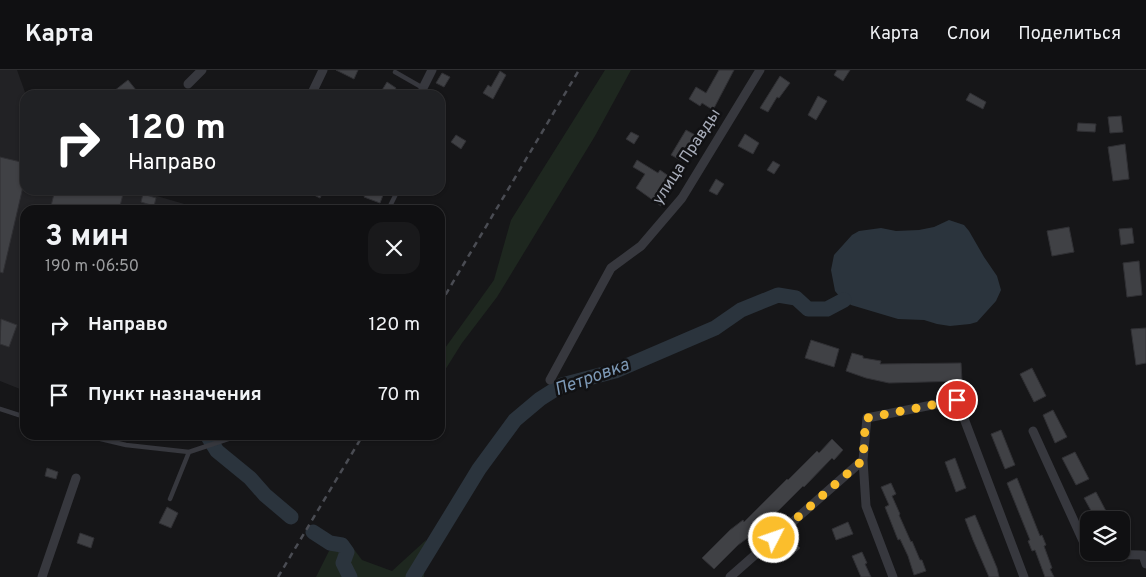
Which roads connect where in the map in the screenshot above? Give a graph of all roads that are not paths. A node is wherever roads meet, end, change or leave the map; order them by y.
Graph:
1 (202, 70) edge
2 (323, 70) edge
3 (432, 70) edge
4 (760, 70) edge
5 (395, 72) dead end
6 (188, 84) dead end
7 (313, 90) edge
8 (420, 90) edge
9 (424, 90) edge
10 (550, 380) dead end
11 (0, 409) edge
12 (20, 416) edge
13 (1032, 431) dead end
14 (105, 440) edge
15 (225, 440) edge
16 (189, 452) junction
17 (863, 460) junction
18 (76, 478) dead end
19 (170, 499) dead end
20 (1146, 564) edge
21 (42, 577) edge
22 (730, 577) edge
23 (893, 577) edge
24 (1024, 577) edge

1 - 6 street
2 - 7 street
3 - 9 street
4 - 10 street, улица Правды
5 - 8 lane
11 - 12 lane
13 - 20 street
14 - 16 lane
15 - 16 lane
16 - 19 lane
17 - 22 street
17 - 23 street
17 - 24 street
18 - 21 street

